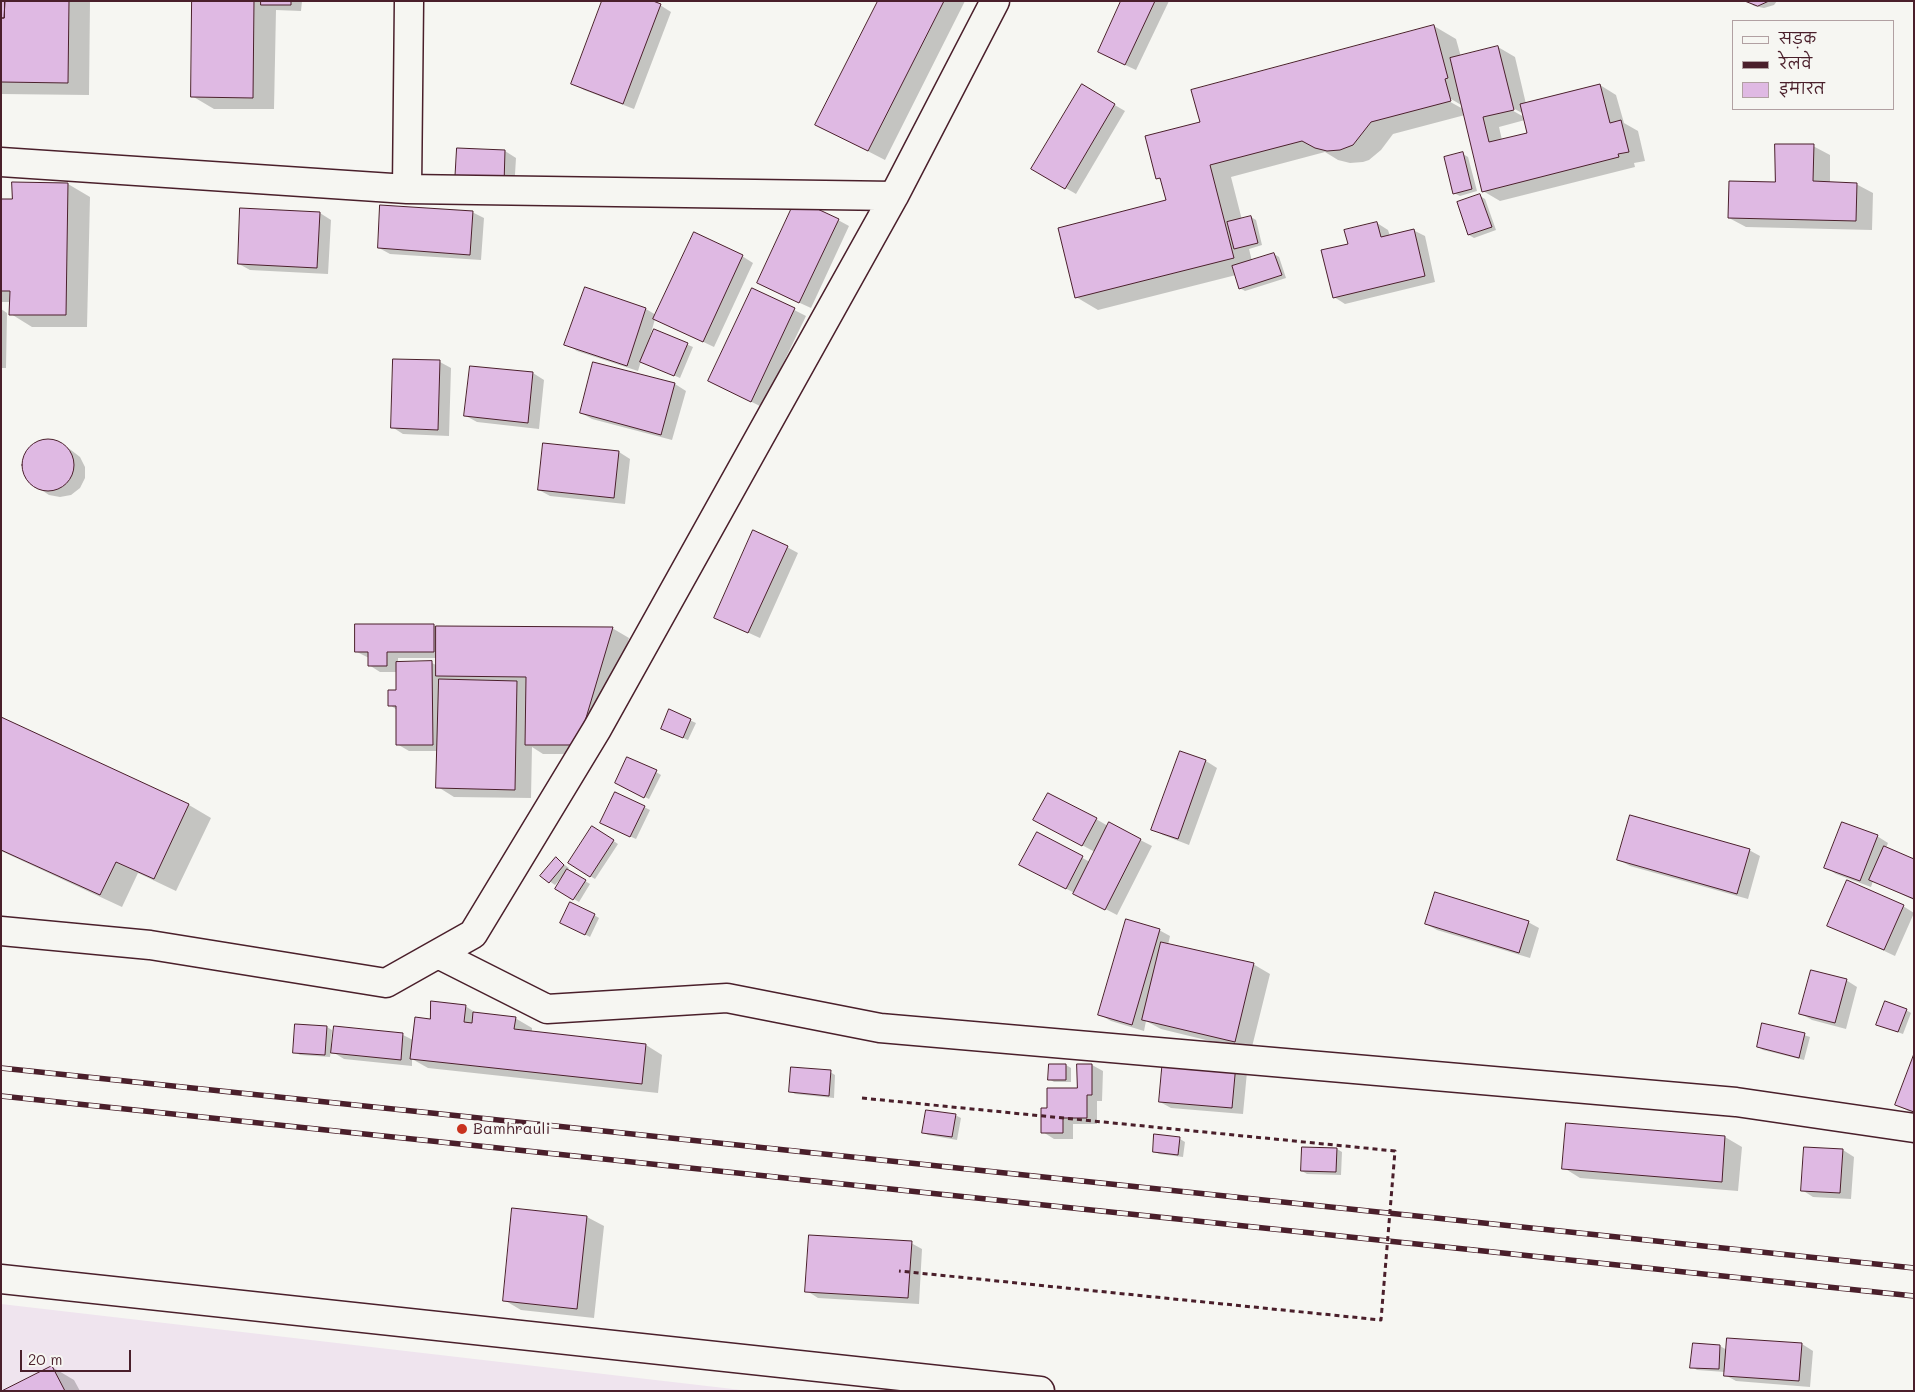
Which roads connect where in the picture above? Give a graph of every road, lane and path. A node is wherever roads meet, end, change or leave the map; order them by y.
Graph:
1 (410, 1) edge
2 (995, 1) edge
3 (1, 162) edge
4 (407, 189) junction
5 (894, 196) junction
6 (1, 931) edge
7 (438, 954) junction
8 (862, 1098) dead end
9 (1914, 1128) edge
10 (899, 1271) dead end
11 (1, 1279) edge
12 (1040, 1391) edge

1 - 4 street
2 - 5 street
3 - 4 street
4 - 5 street
5 - 7 street
6 - 7 street
7 - 9 street
8 - 10 path, bridge
11 - 12 street

